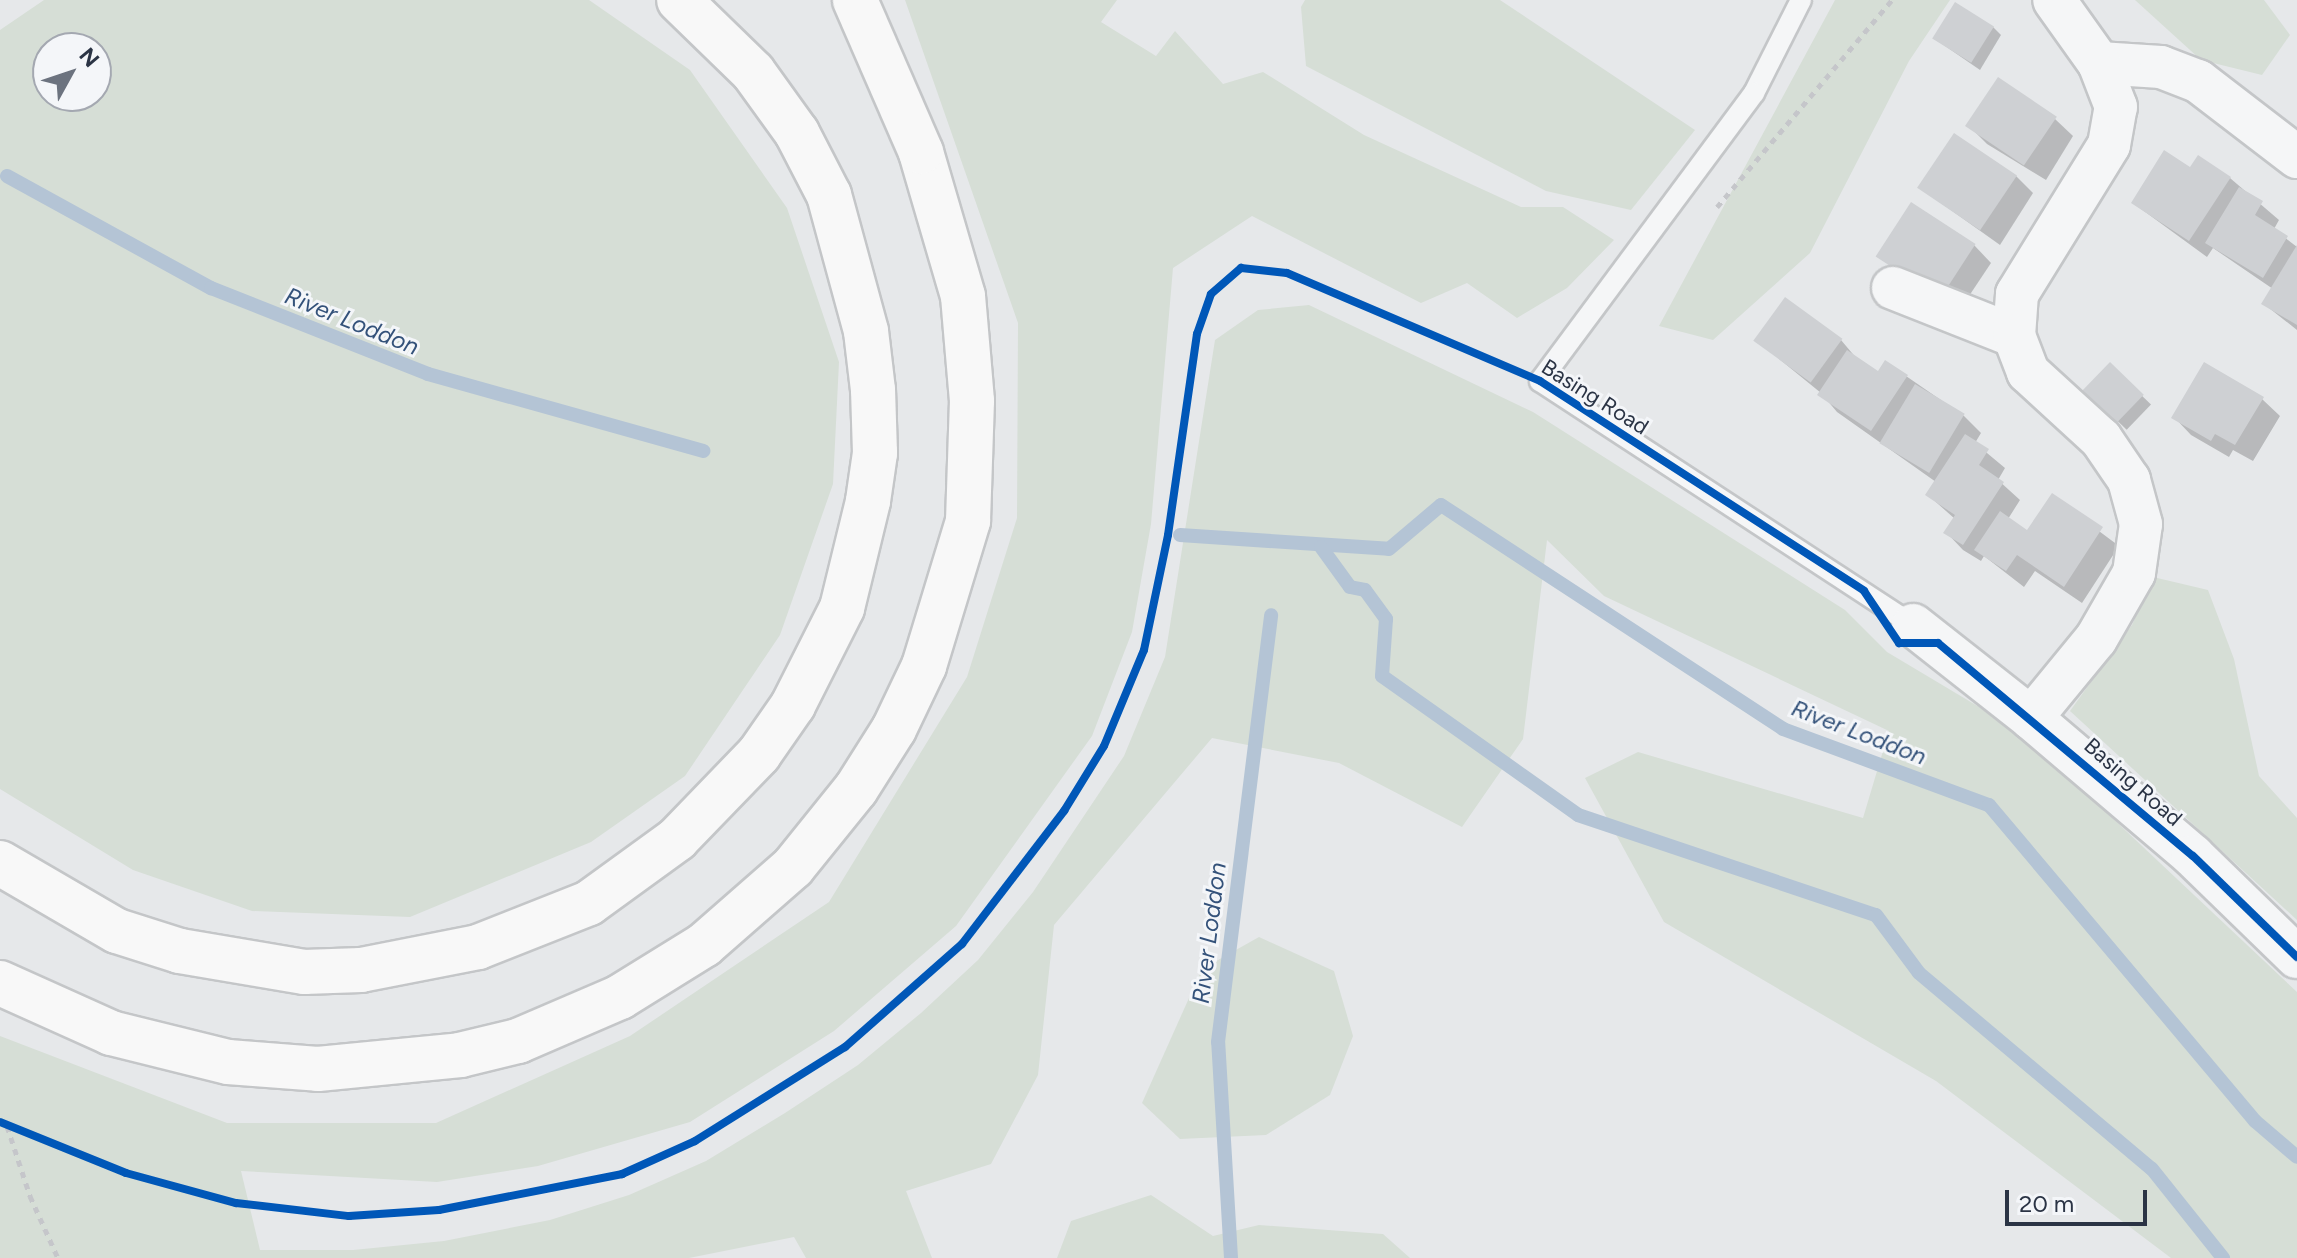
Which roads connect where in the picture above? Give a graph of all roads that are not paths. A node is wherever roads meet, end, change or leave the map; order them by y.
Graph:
1 (679, 0) edge
2 (855, 0) edge
3 (1801, 0) edge
4 (2054, 0) edge
5 (2099, 63) junction
6 (2297, 157) edge
7 (1893, 288) dead end
8 (2014, 336) junction
9 (1913, 625) joint
10 (2031, 718) junction
11 (0, 863) edge
12 (2297, 957) edge
13 (0, 983) edge

1 - 11 highway
2 - 13 highway
3 - 9 lane, Basing Road
4 - 5 street
5 - 6 street
5 - 8 street
7 - 8 street
8 - 10 street
9 - 10 street, Basing Road
10 - 12 street, Basing Road

